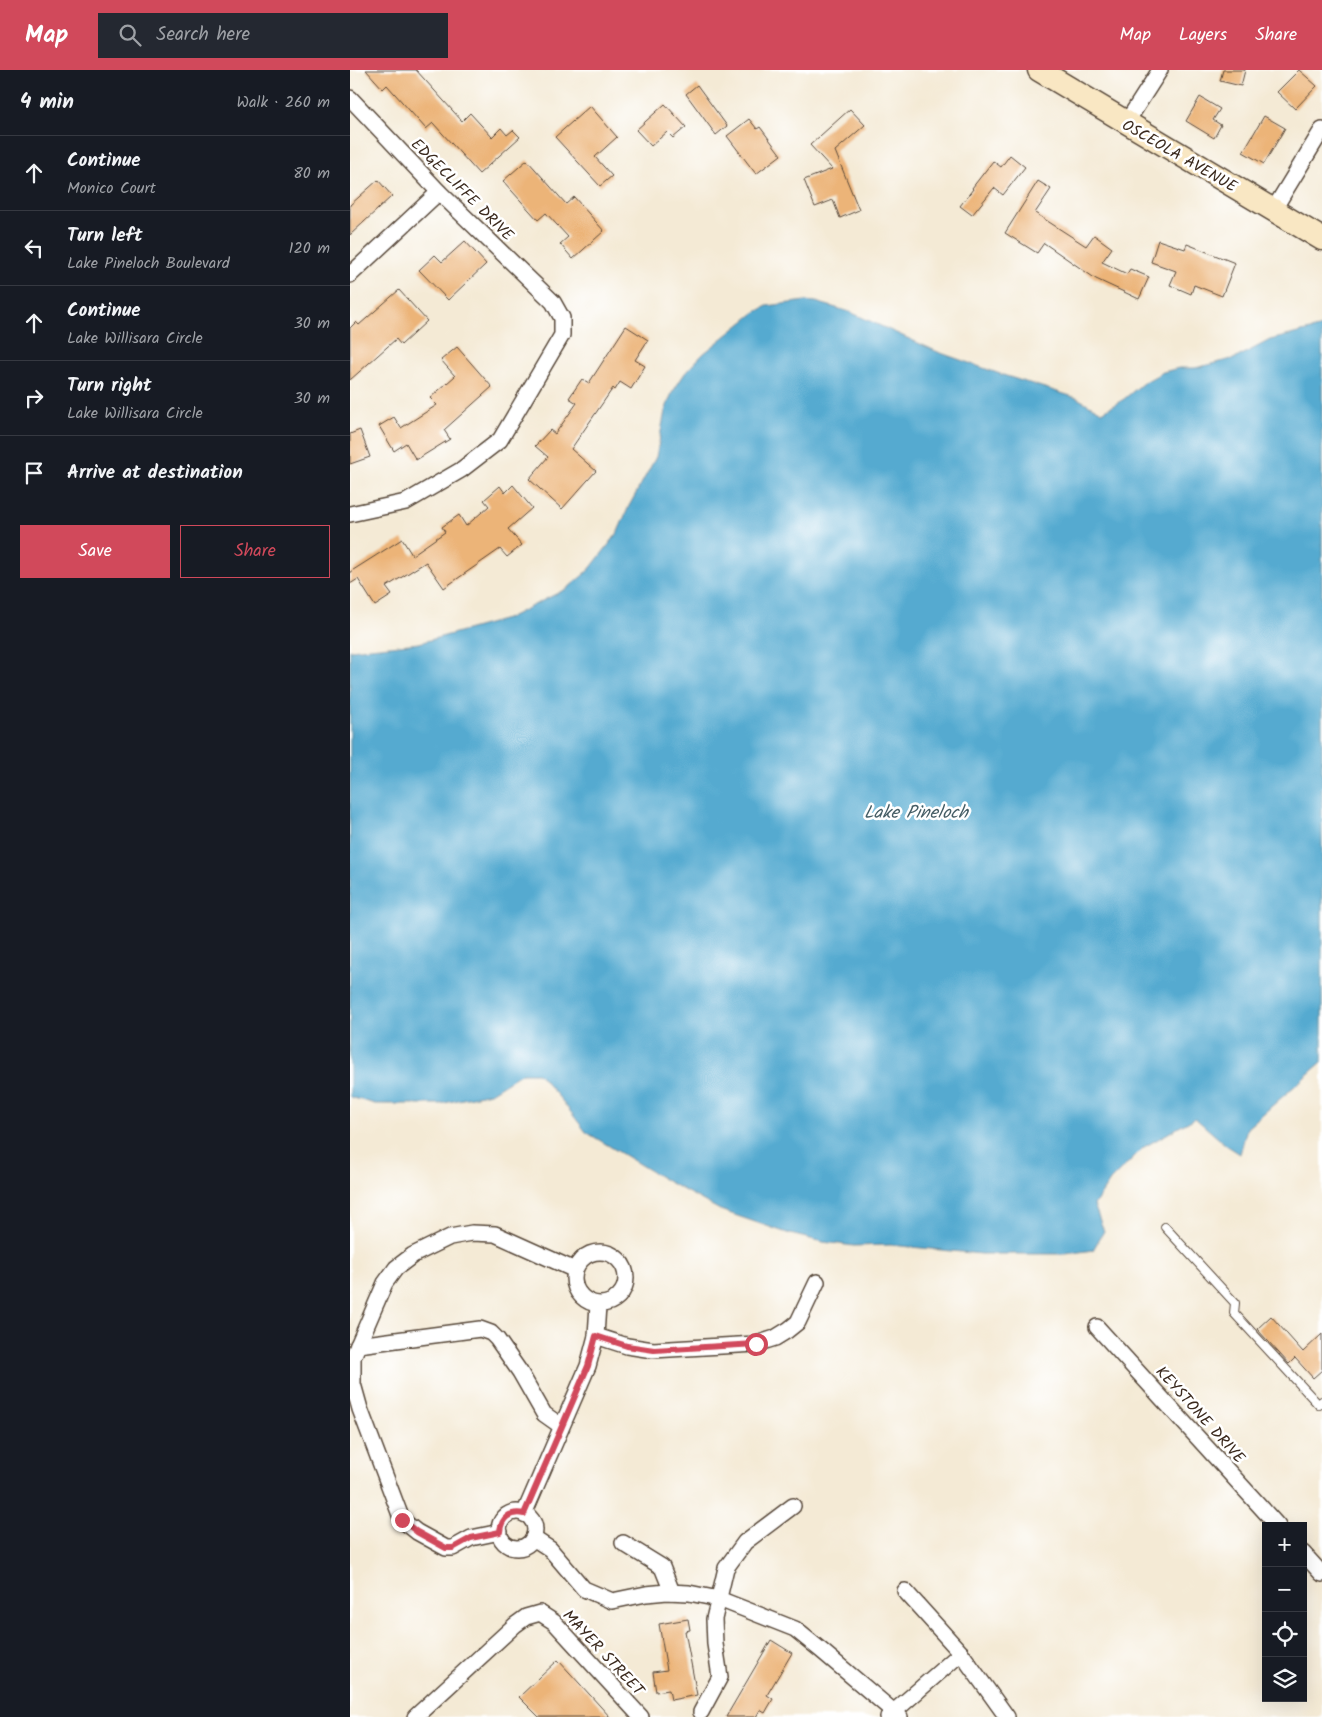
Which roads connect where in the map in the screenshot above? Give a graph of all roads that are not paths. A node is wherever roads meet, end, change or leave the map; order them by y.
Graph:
1 (1039, 70) edge
2 (1160, 70) edge
3 (350, 98) edge
4 (1126, 123) junction
5 (1322, 130) edge
6 (439, 192) junction
7 (1274, 209) junction
8 (1322, 239) edge
9 (350, 275) edge
10 (350, 514) edge
11 (1165, 1227) dead end
12 (574, 1270) junction
13 (817, 1282) dead end
14 (598, 1305) junction
15 (1097, 1327) dead end
16 (596, 1336) junction
17 (358, 1345) junction
18 (1322, 1401) edge
19 (561, 1426) junction
20 (793, 1506) dead end
21 (524, 1514) junction
22 (1274, 1522) edge
23 (500, 1532) junction
24 (533, 1538) junction
25 (623, 1543) dead end
26 (1307, 1557) edge
27 (1322, 1574) edge
28 (906, 1591) dead end
29 (672, 1592) junction
30 (719, 1599) junction
31 (961, 1653) junction
32 (701, 1712) dead end
33 (894, 1715) edge
34 (415, 1717) edge
35 (641, 1717) edge
36 (1007, 1717) edge

1 - 4 street, OSCEOLA AVENUE
2 - 4 street
3 - 6 street, EDGECLIFFE DRIVE
4 - 7 street, OSCEOLA AVENUE
5 - 7 street
6 - 9 street
6 - 10 street, EDGECLIFFE DRIVE
7 - 8 street, OSCEOLA AVENUE
11 - 18 lane
12 - 14 street
12 - 14 street
12 - 17 street
13 - 16 street
14 - 16 street
15 - 22 street, KEYSTONE DRIVE
16 - 19 street
17 - 19 street
17 - 23 street
19 - 21 street
20 - 30 street
21 - 23 street
21 - 24 street
23 - 24 street
24 - 29 street
25 - 29 street
26 - 27 street
28 - 31 street
29 - 30 street
30 - 32 street
30 - 33 street
31 - 33 street
31 - 36 street
34 - 35 street, MAYER STREET

